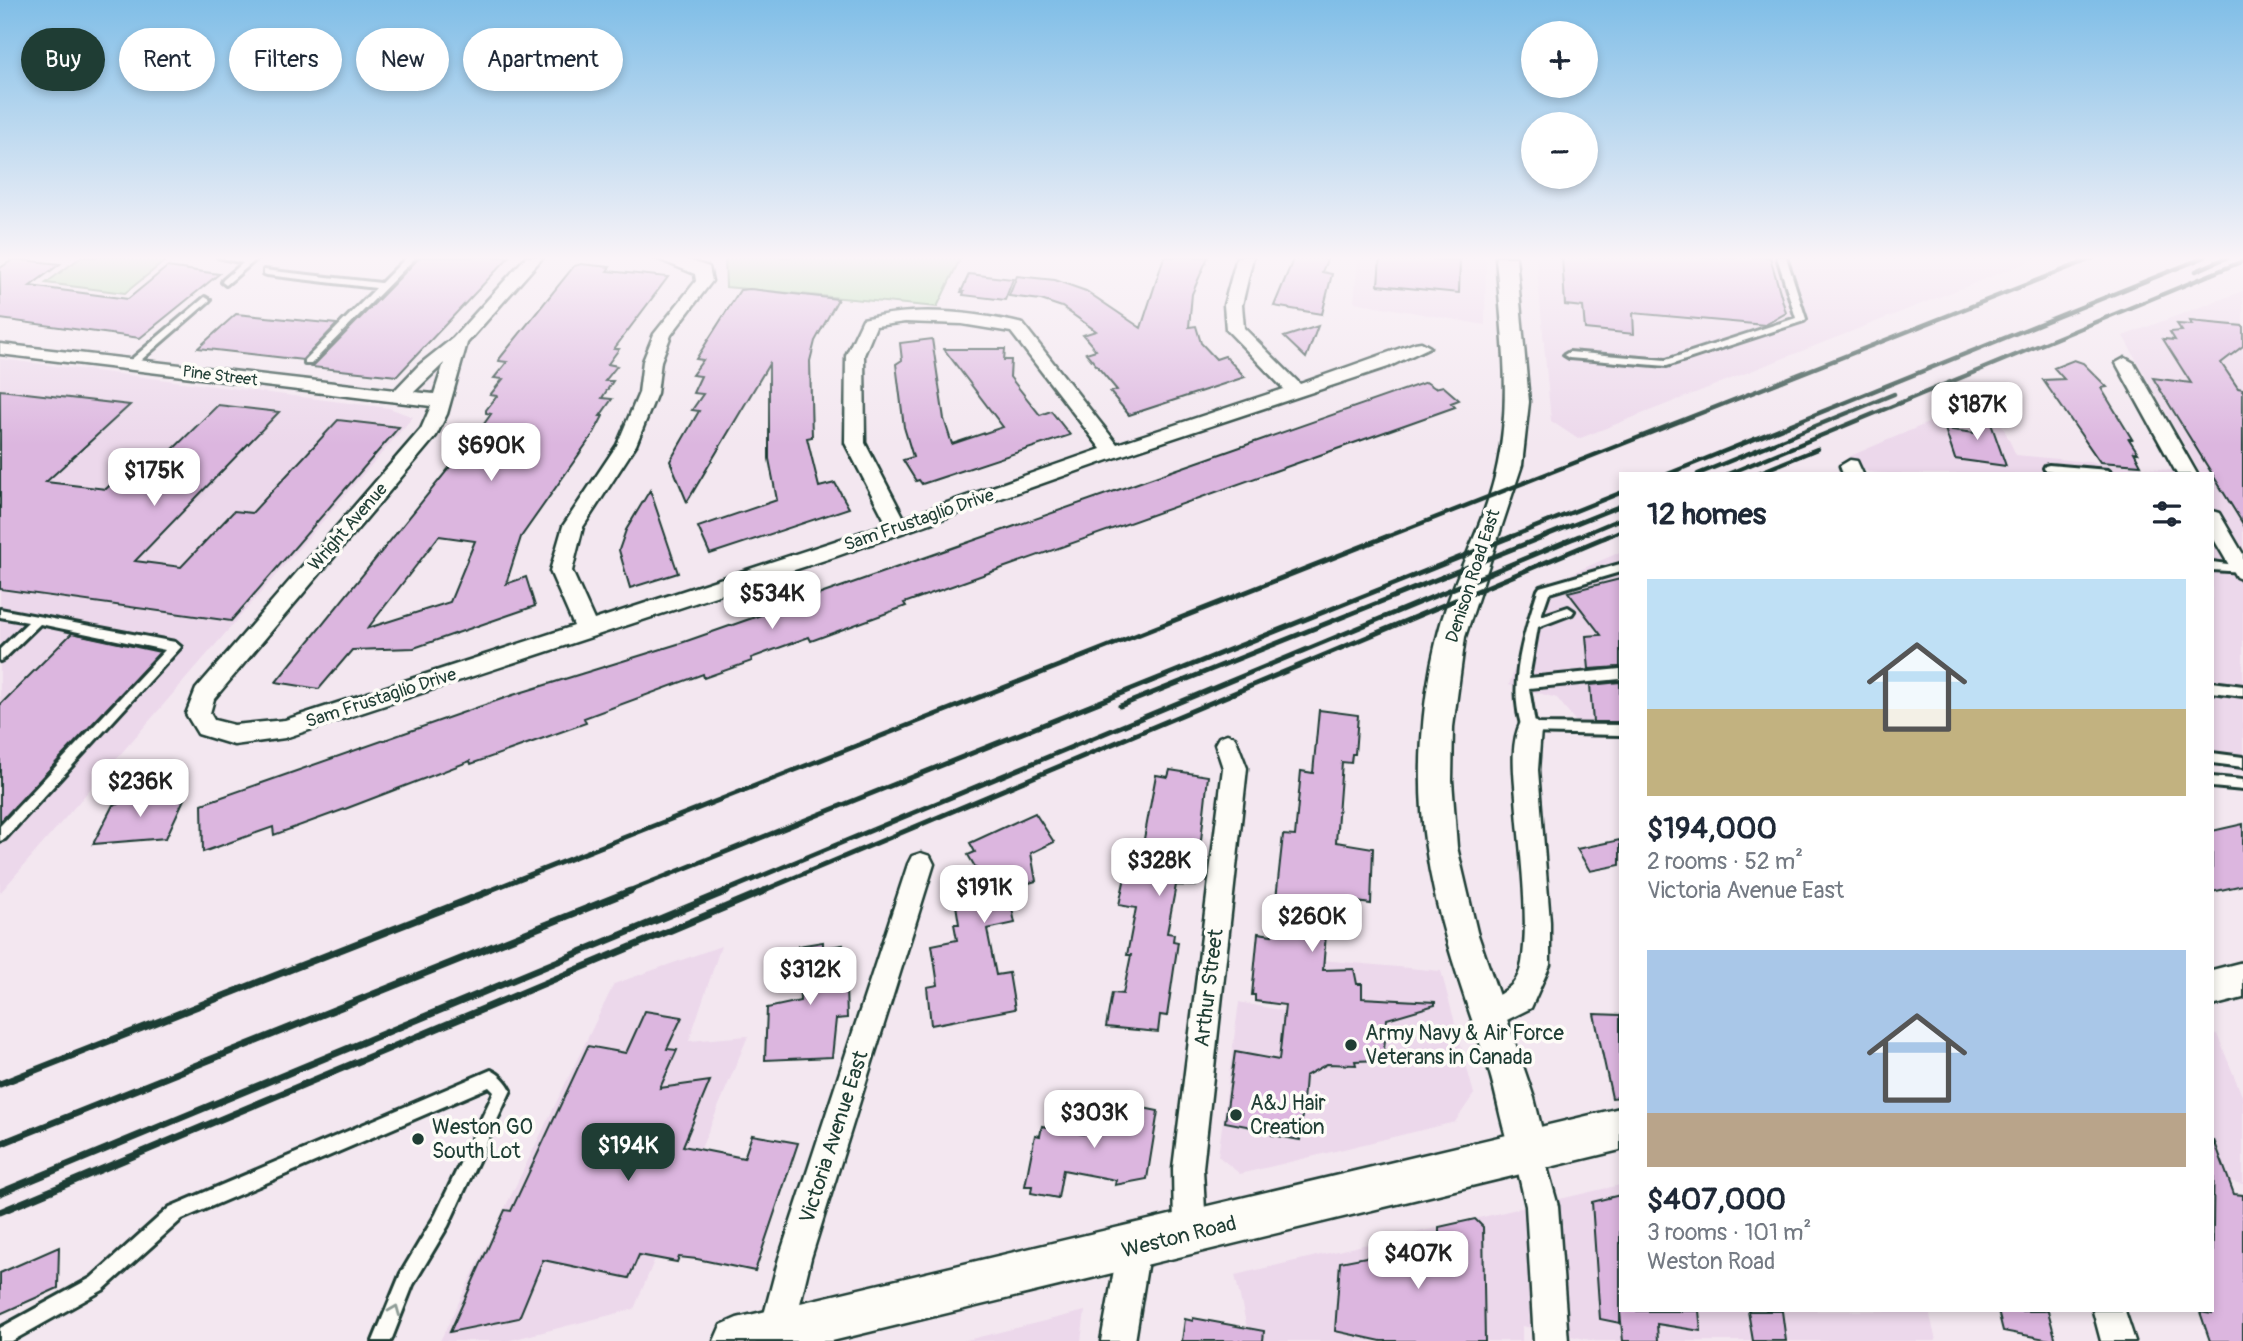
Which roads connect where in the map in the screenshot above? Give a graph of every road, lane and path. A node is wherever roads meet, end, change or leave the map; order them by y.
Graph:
1 (182, 320) edge
2 (350, 320) edge
3 (479, 320) edge
4 (674, 320) edge
5 (881, 320) edge
6 (952, 320) edge
7 (1234, 320) edge
8 (1511, 320) edge
9 (1799, 320) edge
10 (459, 342) junction
11 (1422, 346) dead end
12 (0, 349) edge
13 (1569, 355) dead end
14 (308, 362) dead end
15 (2125, 363) dead end
16 (130, 365) junction
17 (1296, 391) junction
18 (398, 397) junction
19 (441, 401) junction
20 (1113, 452) junction
21 (2049, 468) dead end
22 (2088, 472) edge
23 (2186, 472) edge
24 (2214, 521) edge
25 (899, 527) junction
26 (2214, 566) edge
27 (1619, 568) edge
28 (2242, 570) edge
29 (1568, 611) dead end
30 (0, 613) edge
31 (38, 619) junction
32 (1533, 624) junction
33 (587, 630) junction
34 (0, 656) edge
35 (1619, 674) edge
36 (1522, 684) junction
37 (2214, 687) edge
38 (2243, 691) edge
39 (204, 695) joint
40 (1529, 729) junction
41 (1619, 730) edge
42 (1227, 744) dead end
43 (2214, 758) edge
44 (2243, 762) edge
45 (2214, 782) edge
46 (2243, 785) edge
47 (0, 835) edge
48 (921, 864) dead end
49 (2243, 980) edge
50 (2214, 987) edge
51 (1489, 1016) junction
52 (1619, 1129) edge
53 (1528, 1150) junction
54 (1190, 1234) junction
55 (1134, 1248) junction
56 (2109, 1312) edge
57 (0, 1338) edge
58 (762, 1338) edge
59 (382, 1341) edge
60 (1118, 1341) edge
61 (1551, 1341) edge
62 (2118, 1341) edge

1 - 16 lane
2 - 14 lane
3 - 10 street, Wright Avenue
4 - 33 street
5 - 25 street
6 - 20 street
7 - 17 street
8 - 51 street, Denison Road East
9 - 13 lane
10 - 18 street, Wright Avenue
10 - 19 street, Wright Avenue
11 - 17 street, Sam Frustaglio Drive
12 - 16 street, Pine Street
15 - 23 street
16 - 18 street, Pine Street
17 - 20 street, Sam Frustaglio Drive
18 - 19 street, Pine Street
19 - 39 street, Wright Avenue
20 - 25 street, Sam Frustaglio Drive
21 - 22 lane
24 - 28 street
25 - 33 street, Sam Frustaglio Drive
26 - 28 lane
27 - 32 lane
29 - 32 lane
30 - 31 lane
31 - 34 lane
31 - 47 lane
32 - 36 lane
33 - 39 street, Sam Frustaglio Drive
35 - 36 lane
36 - 40 lane
37 - 38 lane
40 - 41 lane
40 - 51 street
42 - 54 street, Arthur Street
43 - 44 lane
45 - 46 lane
48 - 58 street, Victoria Avenue East
49 - 50 main road
51 - 53 street, Denison Road East
52 - 53 main road, Weston Road
53 - 54 main road, Weston Road
53 - 61 street
54 - 55 main road, Weston Road
55 - 58 main road, Weston Road
55 - 60 street
56 - 62 street
59 -> 57 lane

